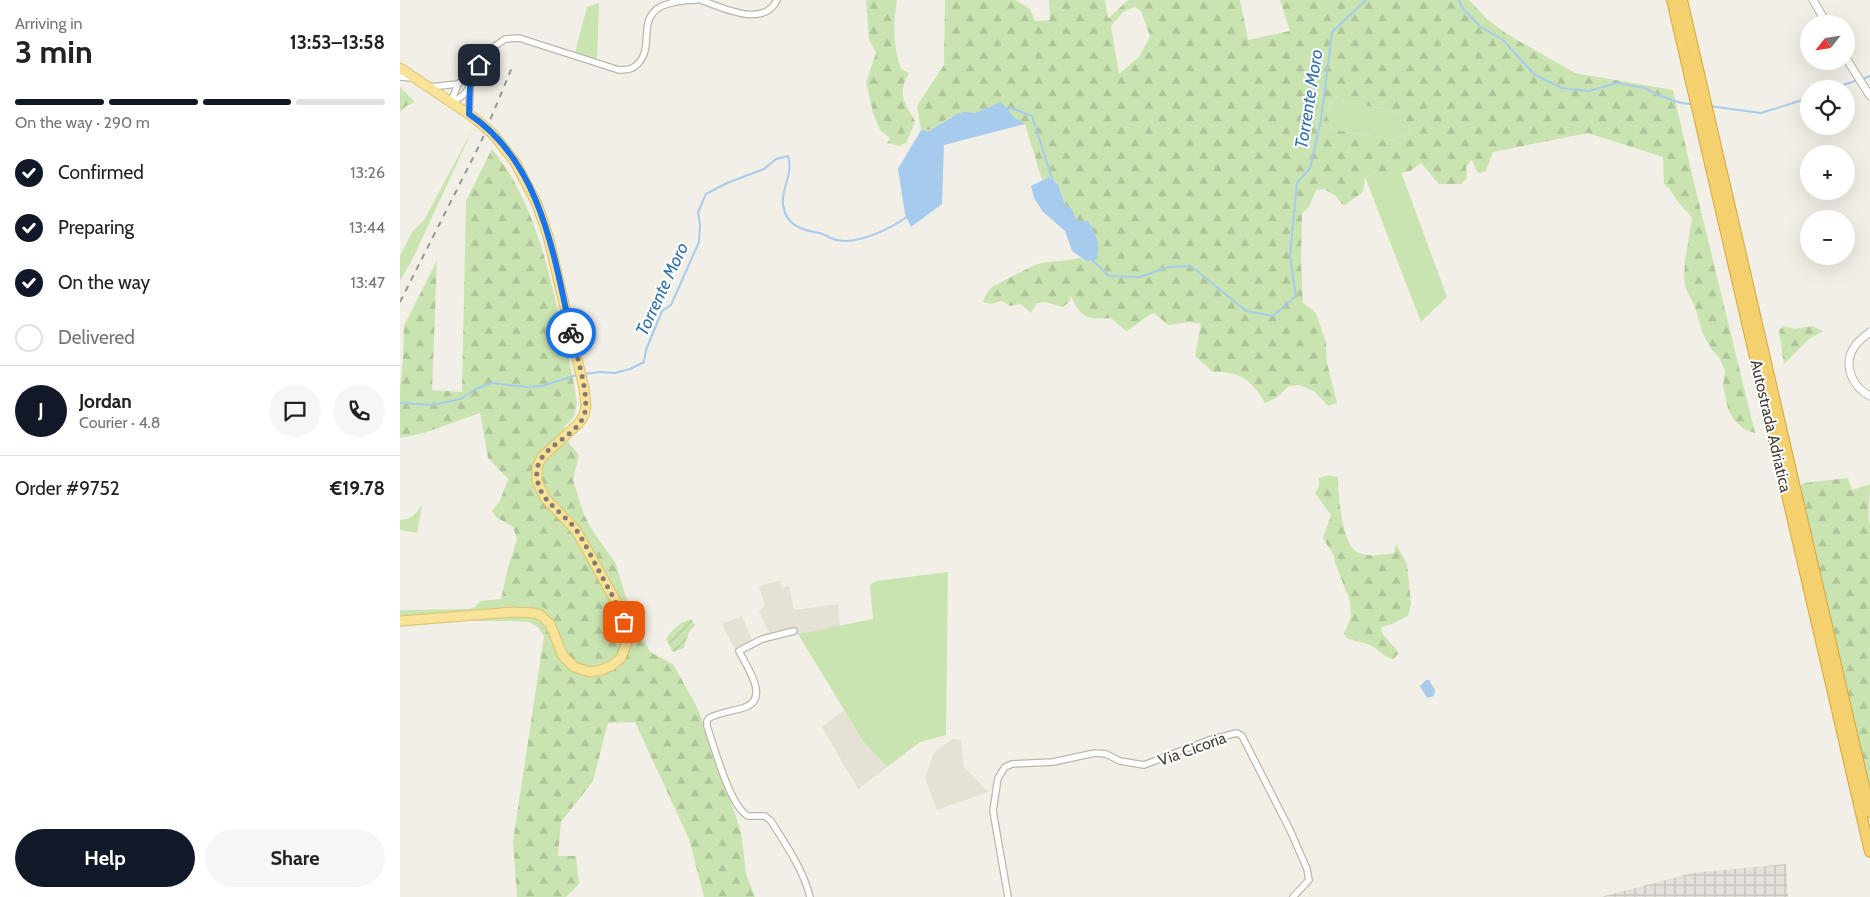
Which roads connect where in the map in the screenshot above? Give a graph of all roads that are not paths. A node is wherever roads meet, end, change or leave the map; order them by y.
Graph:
1 (698, 0) edge
2 (777, 0) edge
3 (1672, 0) edge
4 (1682, 0) edge
5 (1813, 0) edge
6 (1822, 15) edge
7 (479, 65) junction
8 (400, 68) edge
9 (1853, 70) edge
10 (400, 77) edge
11 (414, 78) junction
12 (458, 84) junction
13 (470, 86) junction
14 (429, 87) junction
15 (1868, 94) edge
16 (451, 102) junction
17 (471, 116) junction
18 (1870, 332) edge
19 (1870, 396) edge
20 (400, 621) edge
21 (794, 631) dead end
22 (1847, 733) junction
23 (1870, 812) edge
24 (1870, 852) edge
25 (810, 897) edge
26 (1008, 897) edge
27 (1293, 897) edge

1 - 2 street
1 - 7 street
3 - 22 highway, Autostrada Adriatica
4 - 22 highway, Autostrada Adriatica
5 - 6 street
7 - 12 street
7 - 13 street
8 - 11 main road
9 - 15 street
10 - 11 street
11 - 14 main road
12 - 14 street
12 - 16 street
13 - 16 street
13 - 17 street
14 - 16 main road
16 - 17 main road
17 - 20 main road, bridge
18 - 19 street
21 - 25 street
22 - 23 highway, Autostrada Adriatica
22 - 24 highway, Autostrada Adriatica
26 - 27 street, Via Cicoria

